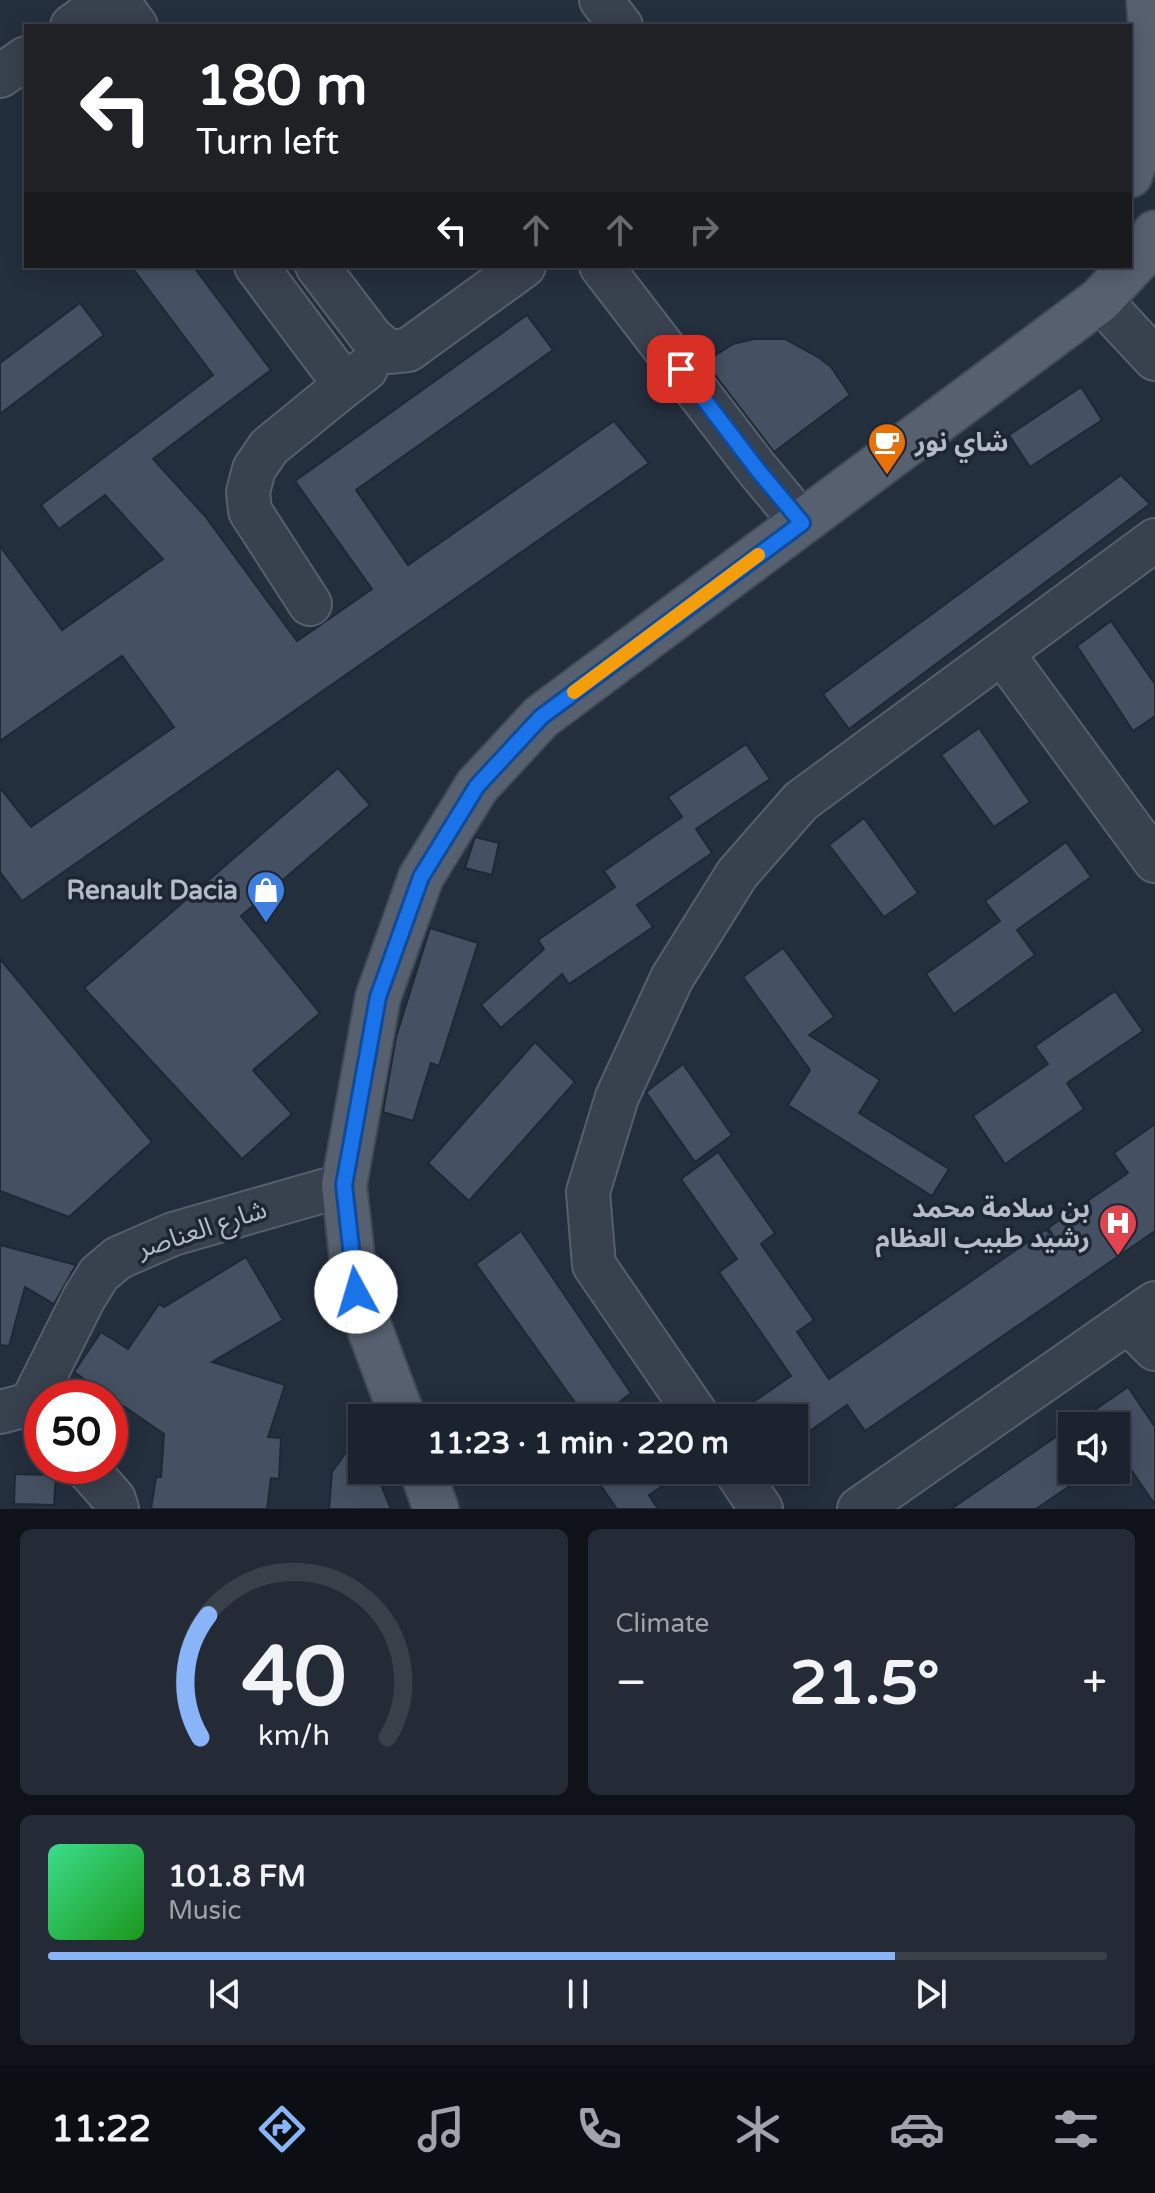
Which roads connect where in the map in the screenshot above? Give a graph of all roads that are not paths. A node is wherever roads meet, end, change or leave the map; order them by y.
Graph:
1 (108, 0) edge
2 (117, 0) edge
3 (601, 0) edge
4 (1149, 0) edge
5 (75, 24) edge
6 (135, 24) edge
7 (619, 24) edge
8 (24, 59) edge
9 (0, 76) edge
10 (1132, 169) edge
11 (1155, 233) edge
12 (1132, 260) edge
13 (257, 268) edge
14 (319, 268) edge
15 (521, 268) edge
16 (603, 268) edge
17 (1121, 268) edge
18 (1102, 283) edge
19 (388, 352) junction
20 (1155, 359) edge
21 (345, 385) junction
22 (802, 523) junction
23 (1155, 540) edge
24 (310, 604) dead end
25 (1003, 654) junction
26 (1155, 861) edge
27 (344, 1185) junction
28 (1146, 1325) edge
29 (40, 1380) edge
30 (398, 1404) edge
31 (689, 1404) edge
32 (101, 1484) edge
33 (427, 1484) edge
34 (744, 1484) edge
35 (117, 1509) edge
36 (436, 1509) edge
37 (761, 1509) edge
38 (859, 1509) edge

1 - 5 street
2 - 6 street
3 - 7 street
4 - 10 main road
8 - 9 street
11 - 12 main road
13 - 21 street
14 - 19 street
15 - 19 street
16 - 22 street
17 - 18 main road
18 - 20 street
18 - 22 main road
19 - 21 street
21 - 24 street
22 - 27 main road
23 - 25 street
25 - 26 street
25 - 31 street
27 - 29 street, شارع العناصر
27 - 30 main road
28 - 38 street
32 - 35 street
33 - 36 main road
34 - 37 street

